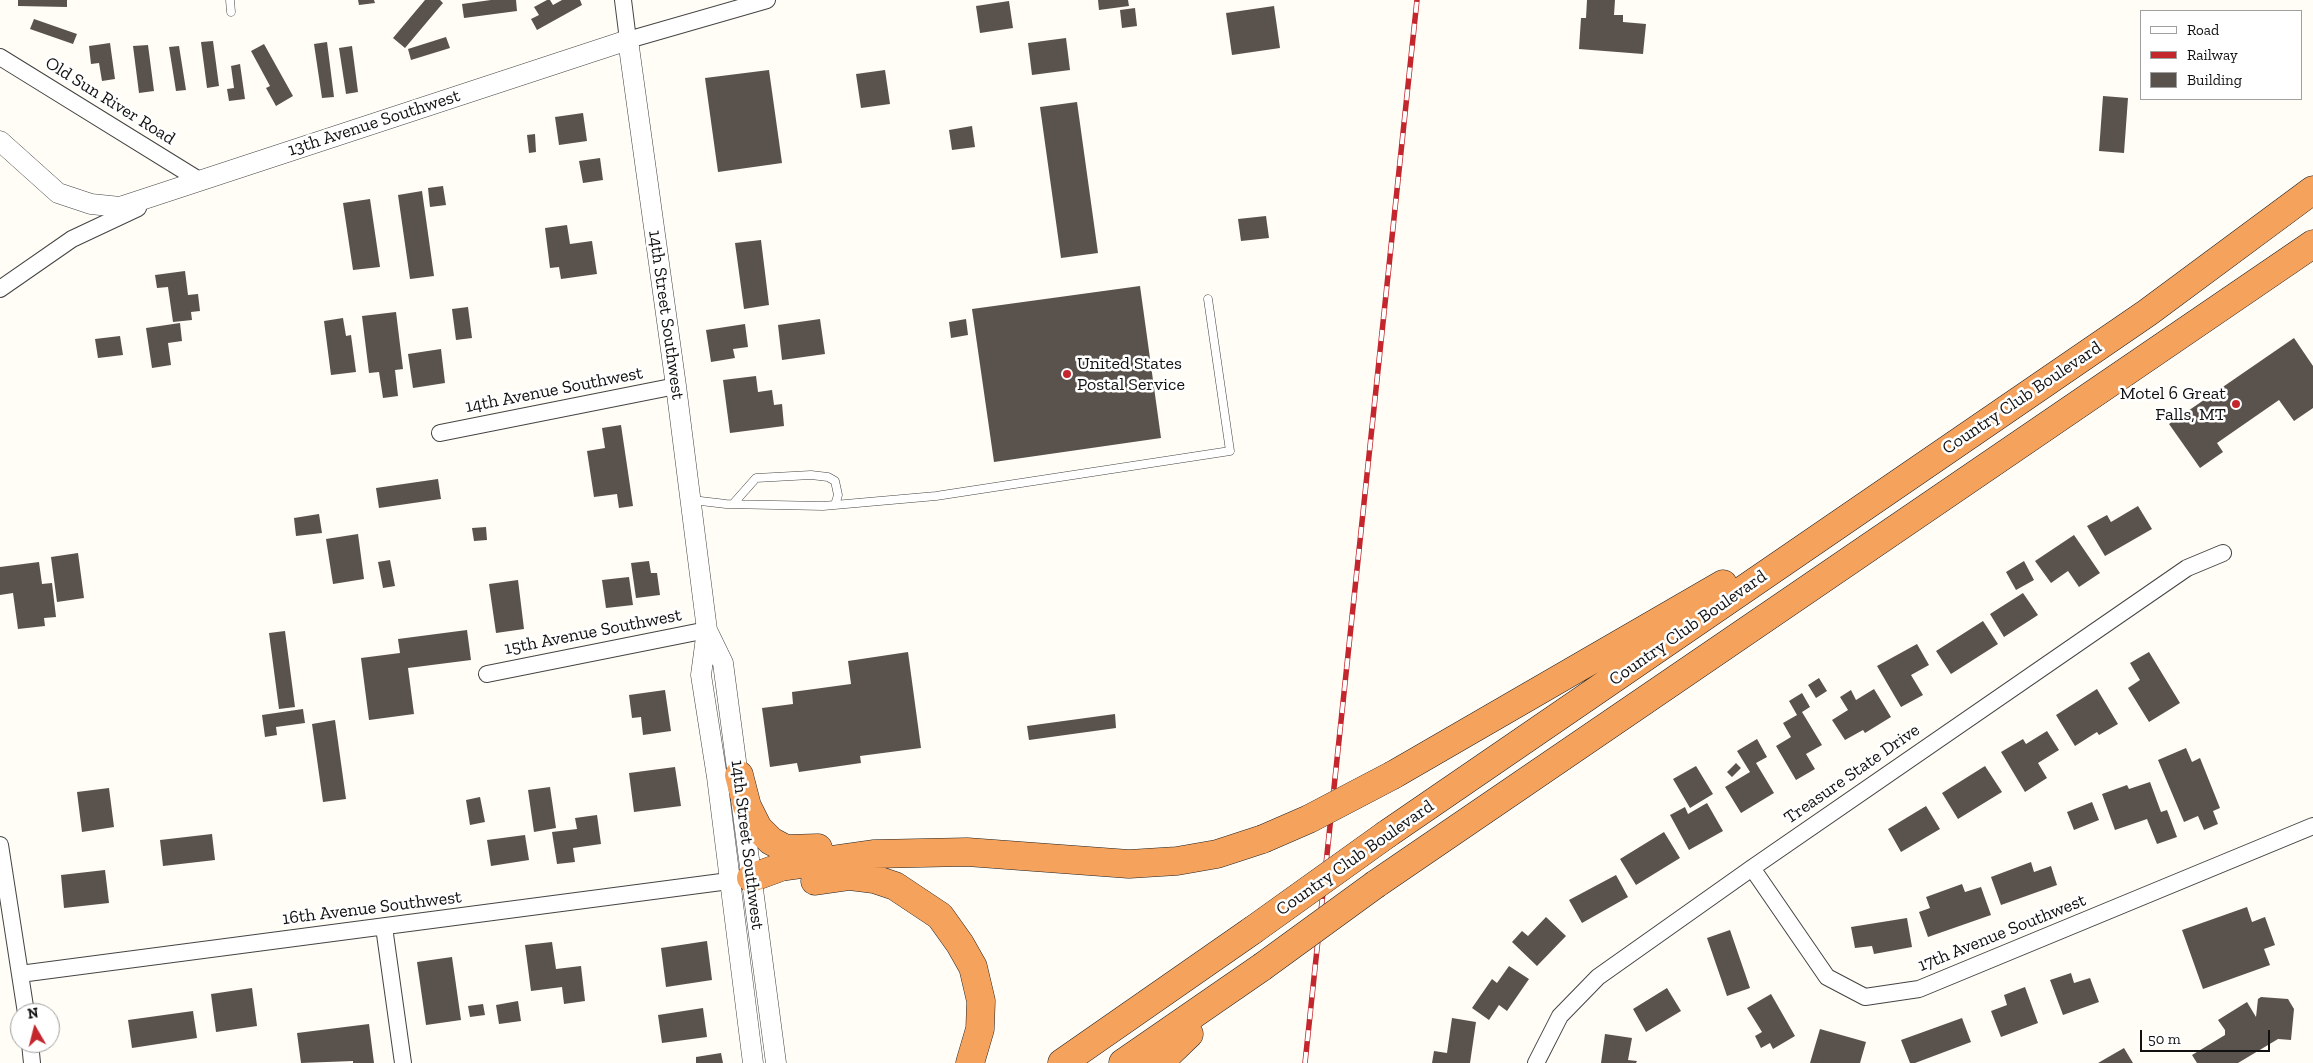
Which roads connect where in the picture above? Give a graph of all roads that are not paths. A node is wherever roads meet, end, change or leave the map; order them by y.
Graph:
1 (230, 0) edge
2 (623, 0) edge
3 (767, 0) edge
4 (231, 12) dead end
5 (628, 40) junction
6 (0, 57) edge
7 (0, 141) edge
8 (199, 180) junction
9 (2313, 190) edge
10 (169, 192) junction
11 (2313, 244) edge
12 (0, 289) edge
13 (1208, 299) dead end
14 (676, 386) junction
15 (440, 433) dead end
16 (690, 499) junction
17 (733, 504) junction
18 (835, 505) junction
19 (1795, 553) junction
20 (2223, 553) dead end
21 (707, 630) junction
22 (486, 674) dead end
23 (739, 775) junction
24 (2313, 826) edge
25 (0, 850) edge
26 (912, 853) junction
27 (1752, 868) junction
28 (740, 880) junction
29 (384, 927) junction
30 (1262, 967) junction
31 (20, 974) junction
32 (24, 1003) edge
33 (403, 1063) edge
34 (753, 1063) edge
35 (776, 1063) edge
36 (970, 1063) edge
37 (1062, 1063) edge
38 (1122, 1063) edge
39 (1158, 1063) edge
40 (1536, 1063) edge

1 - 4 lane
2 - 5 street, 14th Street Southwest
3 - 5 street, 13th Avenue Southwest
5 - 8 street, 13th Avenue Southwest
5 - 14 street, 14th Street Southwest
6 - 8 street, Old Sun River Road
7 - 10 street
8 - 10 street, 13th Avenue Southwest
9 - 19 highway, Country Club Boulevard
10 - 12 street, 13th Avenue Southwest
11 - 30 highway, Country Club Boulevard, bridge
13 - 18 lane
14 - 15 street, 14th Avenue Southwest
14 - 16 street, 14th Street Southwest
16 - 17 lane
16 - 21 street, 14th Street Southwest
17 - 18 lane
17 - 18 lane
19 - 26 highway, bridge
19 - 37 highway, Country Club Boulevard, bridge
20 - 27 street, Treasure State Drive
21 - 22 street, 15th Avenue Southwest
21 - 23 street, 14th Street Southwest
21 - 28 street, 14th Street Southwest
23 - 26 highway
23 - 28 street, 14th Street Southwest
24 - 27 street, 17th Avenue Southwest
25 - 31 street
26 - 28 highway
27 - 40 street, Treasure State Drive
28 - 29 street, 16th Avenue Southwest
28 - 34 street, 14th Street Southwest
28 - 35 street, 14th Street Southwest
28 - 36 highway
29 - 31 street, 16th Avenue Southwest
29 - 33 street
30 - 38 highway, Country Club Boulevard
30 - 39 highway
31 - 32 street

